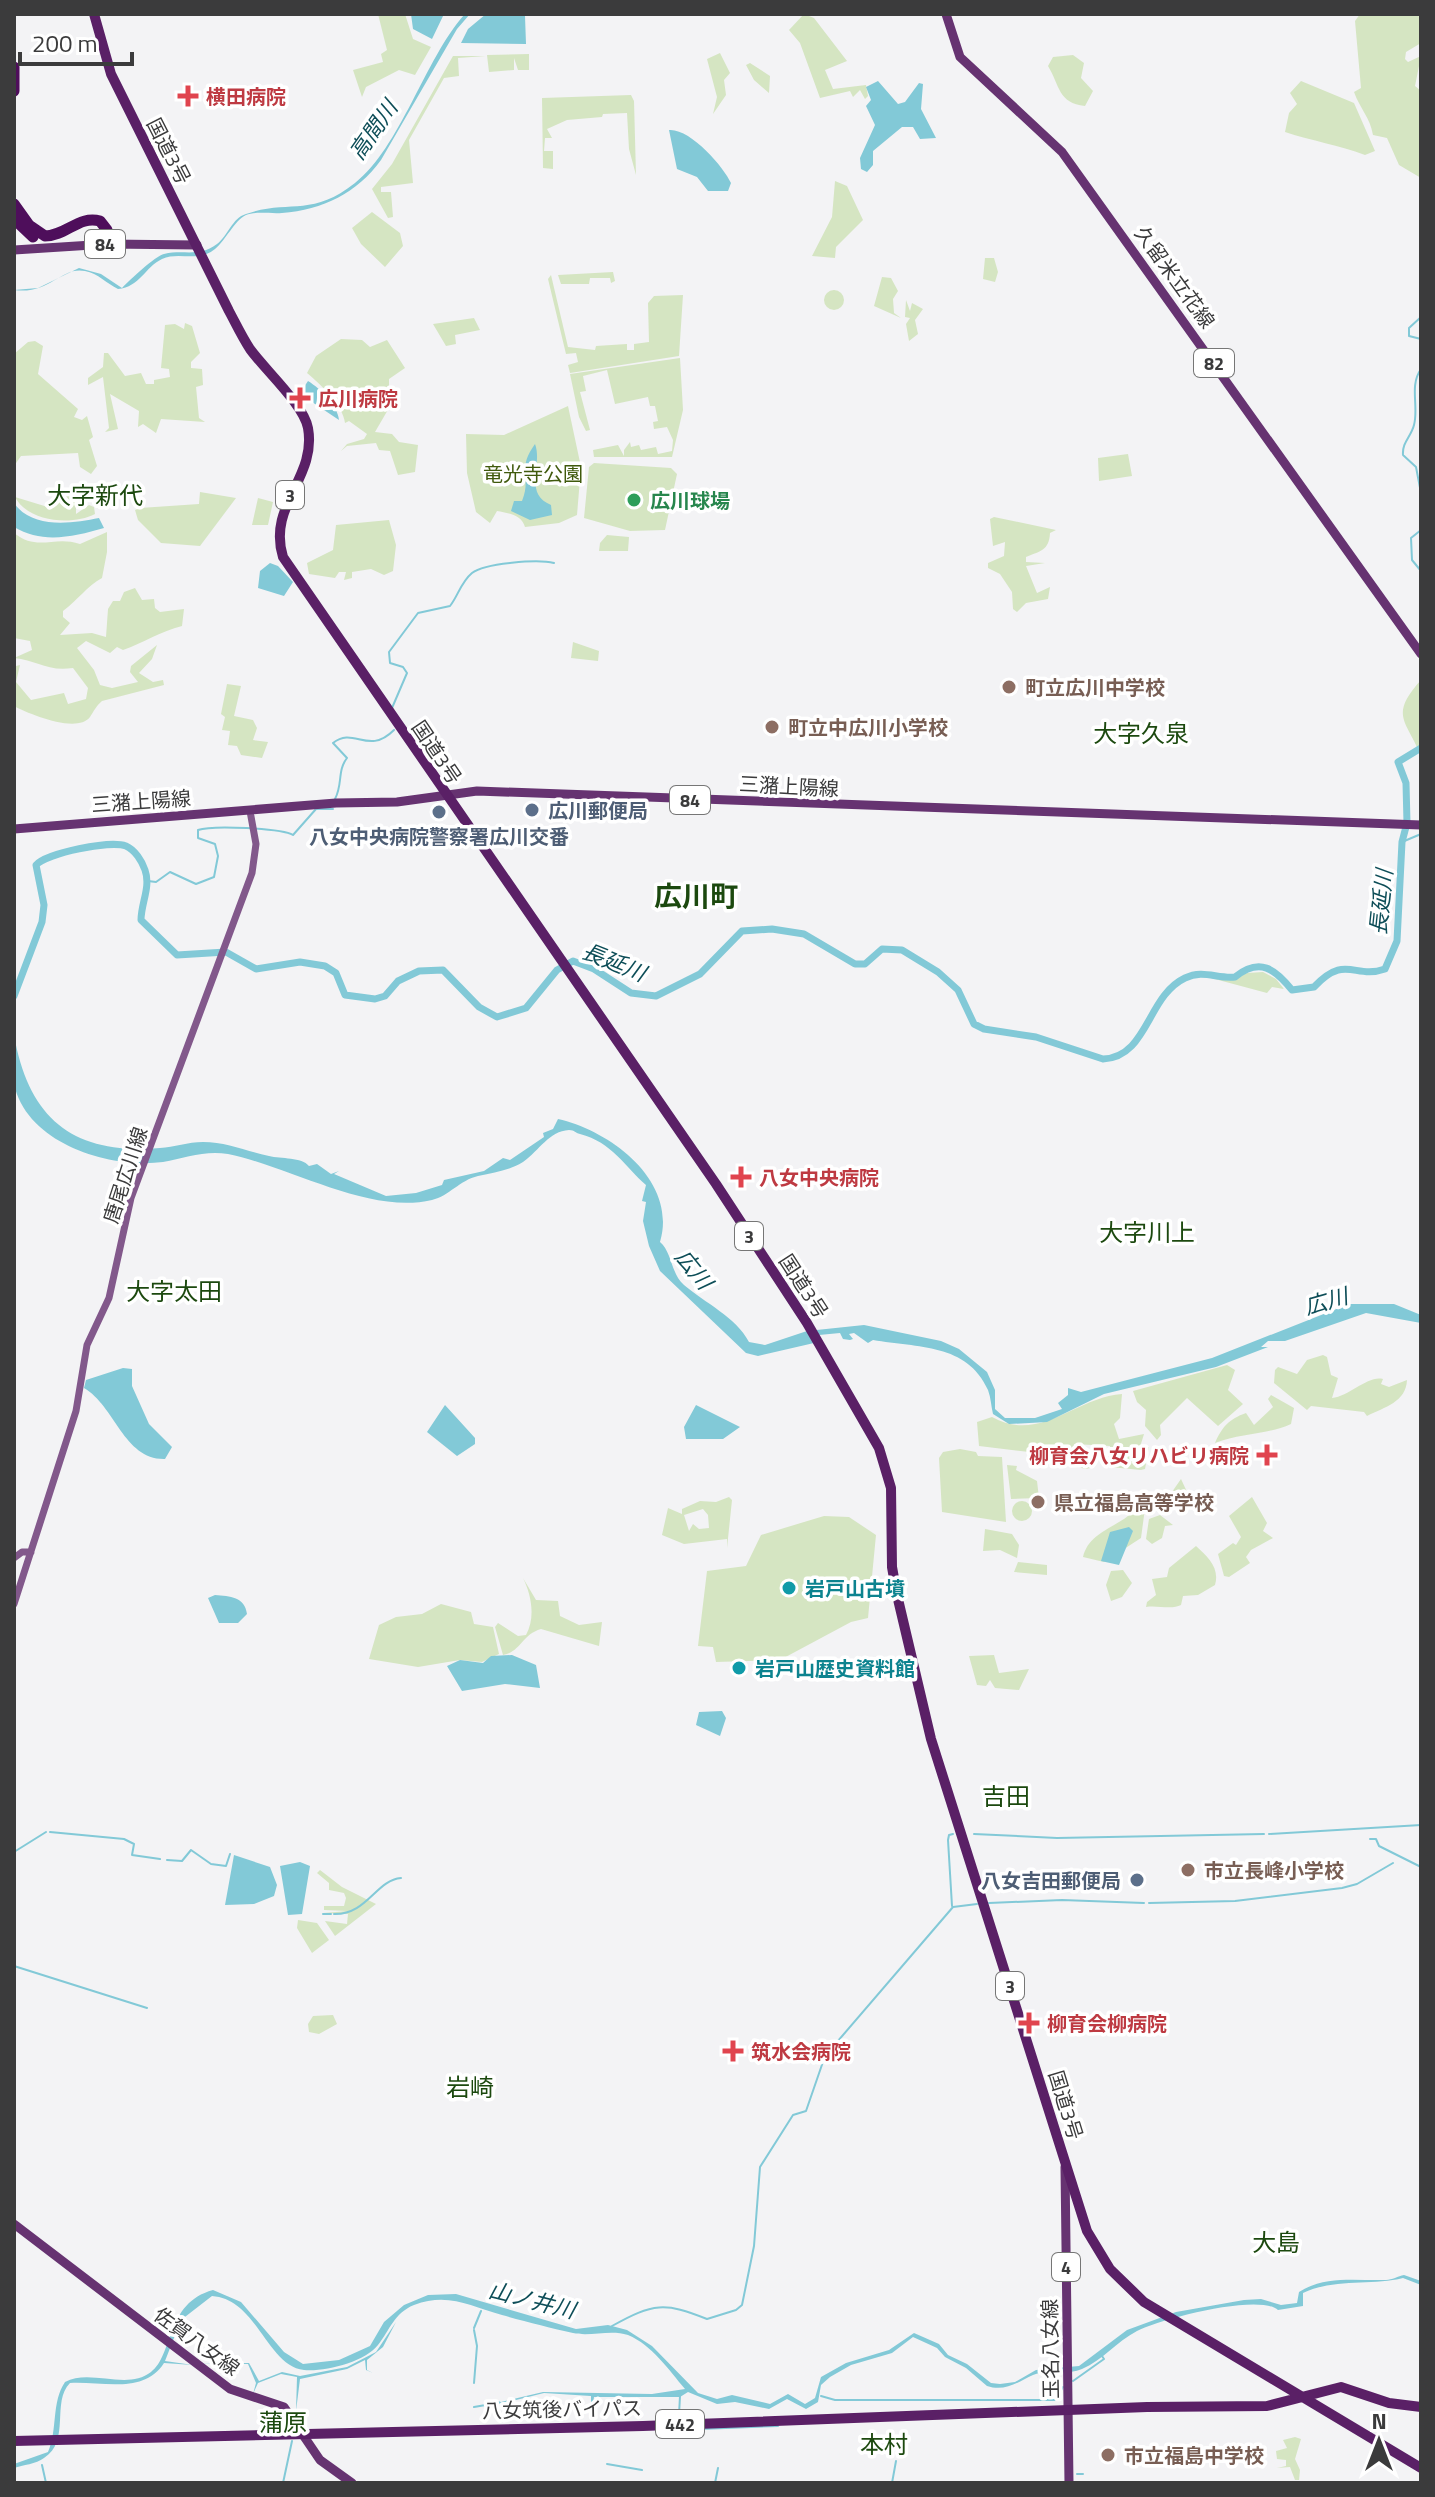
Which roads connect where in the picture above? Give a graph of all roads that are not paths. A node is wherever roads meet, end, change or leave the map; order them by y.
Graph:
1 (94, 14) edge
2 (946, 14) edge
3 (14, 67) edge
4 (14, 91) edge
5 (14, 204) edge
6 (14, 219) edge
7 (104, 244) junction
8 (14, 250) edge
9 (199, 250) junction
10 (1421, 654) edge
11 (444, 795) junction
12 (250, 811) junction
13 (1421, 825) edge
14 (14, 829) edge
15 (31, 1552) junction
16 (14, 1558) edge
17 (14, 1604) edge
18 (1065, 2167) junction
19 (14, 2224) edge
20 (1279, 2384) junction
21 (1317, 2391) junction
22 (1300, 2396) junction
23 (1280, 2399) junction
24 (1313, 2404) junction
25 (1069, 2407) junction
26 (1421, 2407) edge
27 (301, 2430) junction
28 (14, 2438) edge
29 (1421, 2468) edge
30 (352, 2483) edge
31 (1069, 2483) edge

1 - 9 highway, 国道3号 / 3
2 - 10 main road, 久留米立花線 / 82
3 - 4 highway
5 - 7 highway
6 - 7 highway
7 - 8 main road, 84
7 - 9 main road, 84
9 - 11 highway, 国道3号 / 3
11 - 12 main road, 三潴上陽線 / 84
11 - 13 main road, 三潴上陽線 / 84
11 - 18 highway, 国道3号 / 3
12 - 14 main road, 三潴上陽線 / 84
12 - 15 main road, 唐尾広川線
15 - 16 main road
15 - 17 main road, 唐尾広川線
18 - 20 highway, 国道3号 / 3
18 - 25 main road, 玉名八女線 / 4
19 - 27 main road, 佐賀八女線
20 - 22 highway, 国道3号 / 3
20 - 23 highway
21 - 22 highway, 八女筑後バイパス / 442
21 - 24 highway
21 - 26 highway, 八女筑後バイパス / 442
22 - 23 highway, 八女筑後バイパス / 442
22 - 24 highway, 国道3号 / 3
22 - 25 highway, 八女筑後バイパス / 442
23 - 25 highway, 八女筑後バイパス / 442
24 - 29 highway, 国道3号 / 3
25 - 27 highway, 八女筑後バイパス / 442
25 - 31 main road, 玉名八女線 / 4
27 - 28 highway, 八女筑後バイパス / 442
27 - 30 main road, 佐賀八女線

